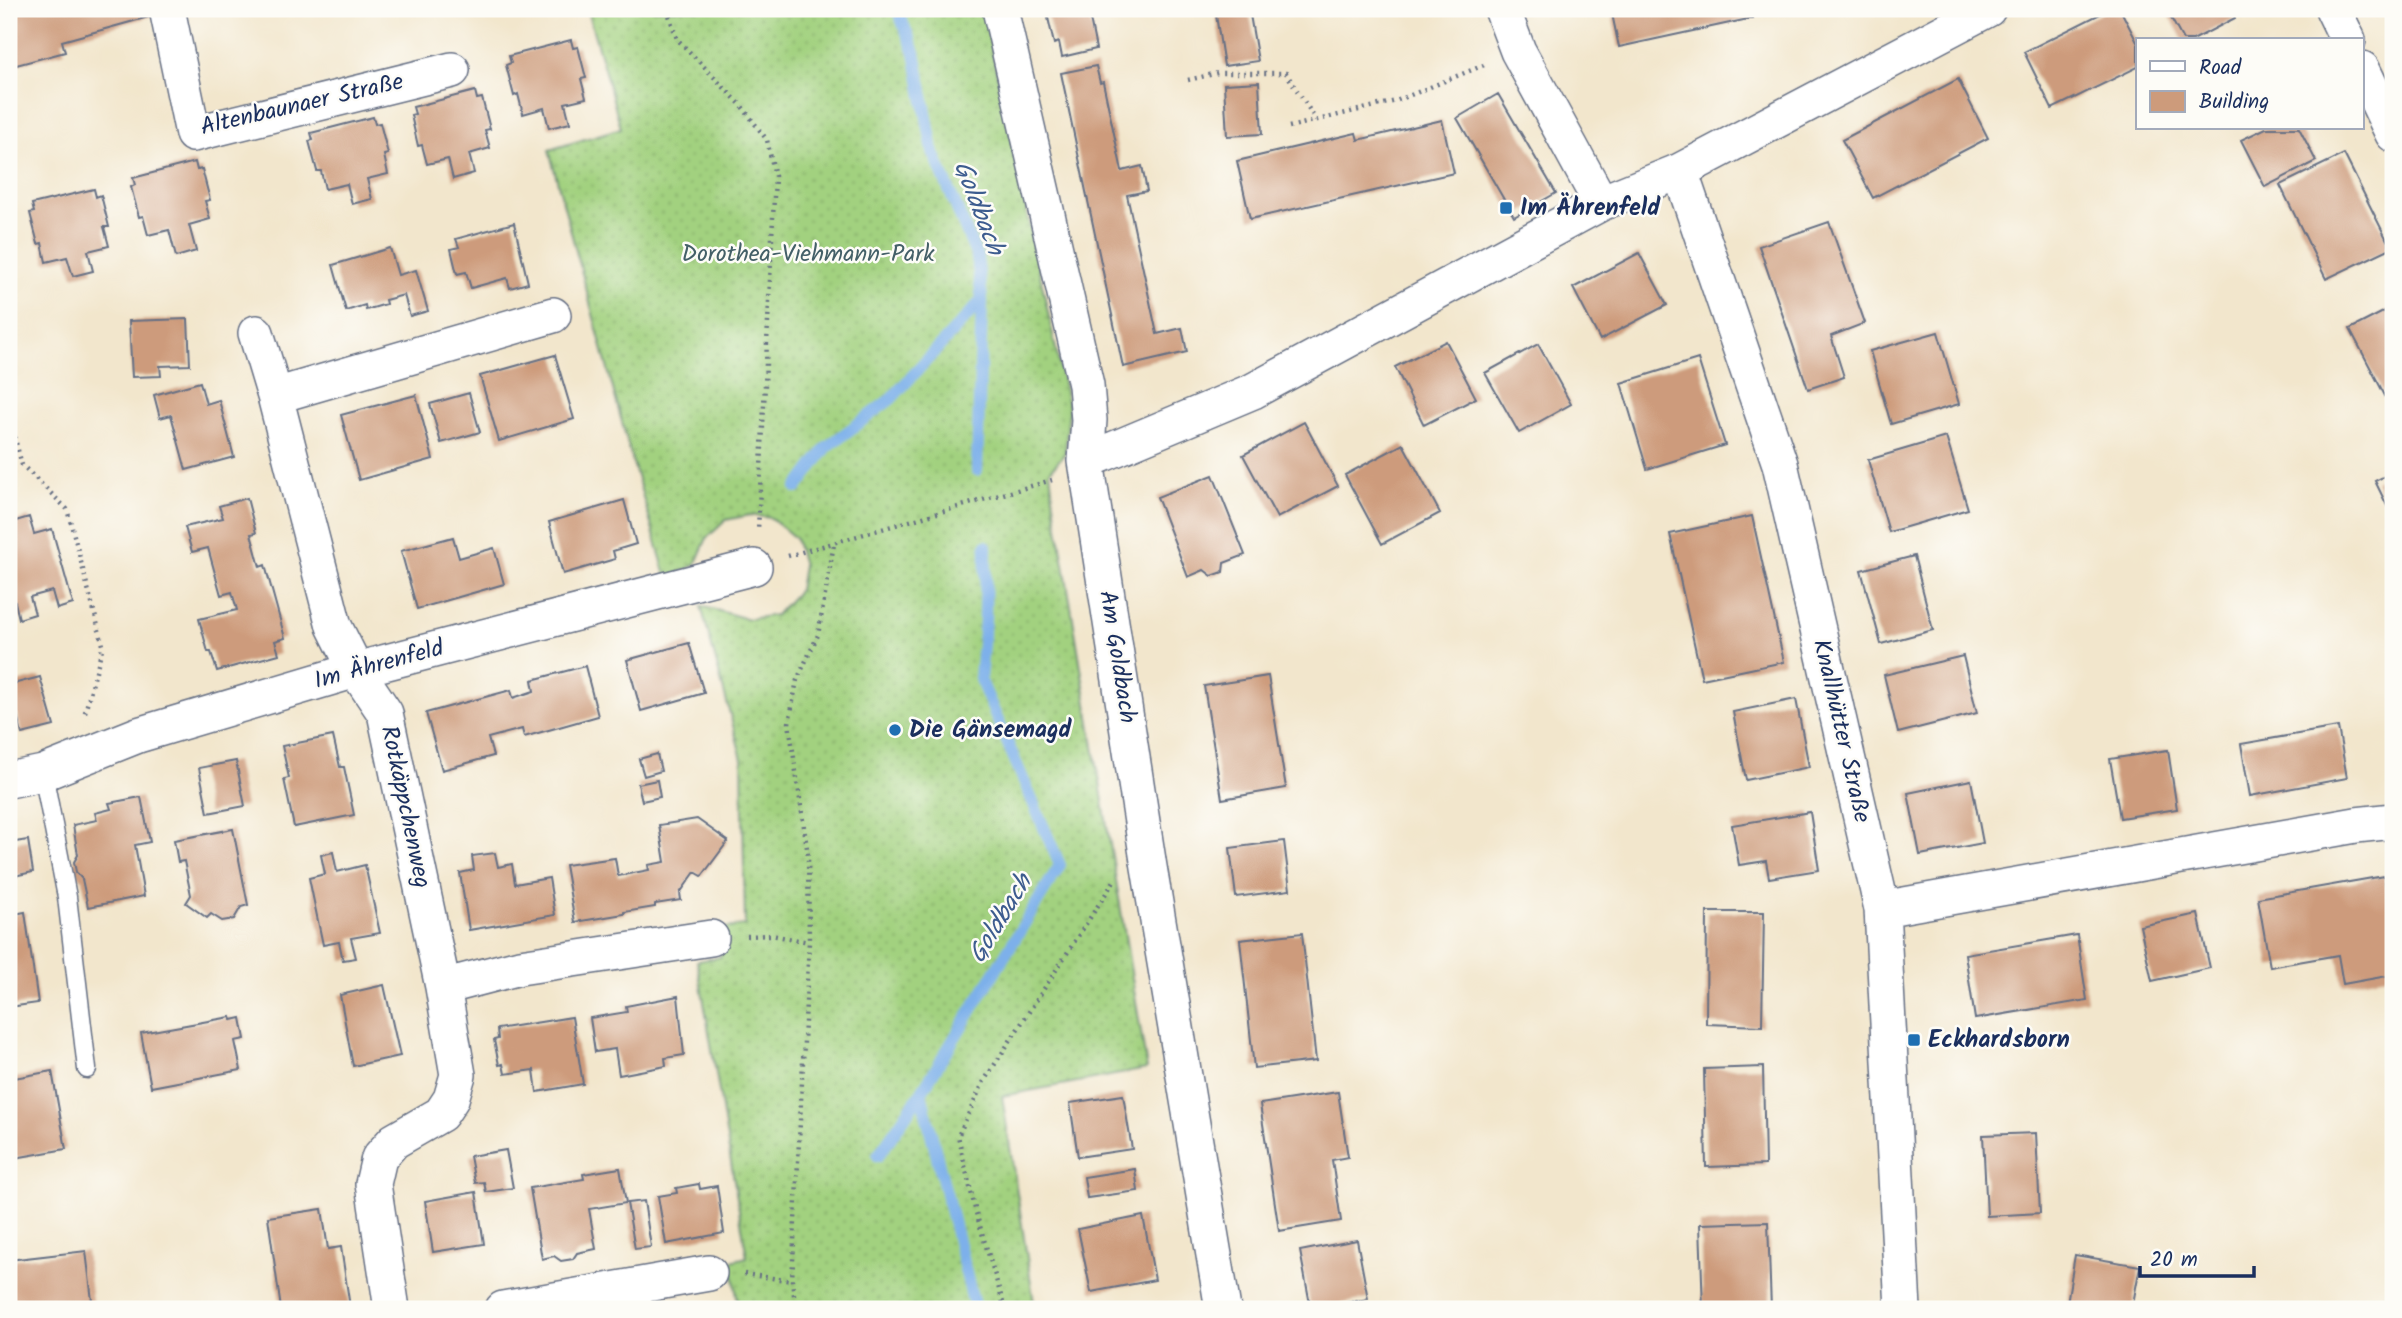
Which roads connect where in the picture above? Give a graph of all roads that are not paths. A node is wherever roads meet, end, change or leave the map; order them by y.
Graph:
1 (167, 9) edge
2 (1000, 9) edge
3 (1502, 9) edge
4 (1988, 9) edge
5 (2333, 9) edge
6 (2347, 38) edge
7 (452, 70) dead end
8 (2364, 73) edge
9 (2393, 134) edge
10 (1679, 171) junction
11 (1601, 203) junction
12 (553, 315) dead end
13 (256, 333) dead end
14 (275, 396) junction
15 (1086, 461) junction
16 (754, 567) road end
17 (356, 670) junction
18 (43, 773) junction
19 (9, 780) edge
20 (2393, 821) edge
21 (1882, 909) junction
22 (711, 938) road end
23 (443, 987) junction
24 (87, 1069) dead end
25 (709, 1273) road end
26 (392, 1309) edge
27 (503, 1309) edge
28 (1223, 1309) edge
29 (1903, 1309) edge

1 - 7 street, Altenbaunaer Straße
2 - 15 street, Am Goldbach
3 - 11 street
4 - 10 street
5 - 6 street
8 - 9 street
10 - 11 street
10 - 21 street, Knallhütter Straße
11 - 15 street
12 - 14 street
13 - 14 street, Rotkäppchenweg
14 - 17 street, Rotkäppchenweg
15 - 28 street, Am Goldbach
16 - 17 street, Im Ährenfeld
17 - 18 street, Im Ährenfeld
17 - 23 street, Rotkäppchenweg
18 - 19 street, Im Ährenfeld
18 - 24 lane
20 - 21 street
21 - 29 street, Knallhütter Straße
22 - 23 street
23 - 26 street, Rotkäppchenweg
25 - 27 street

